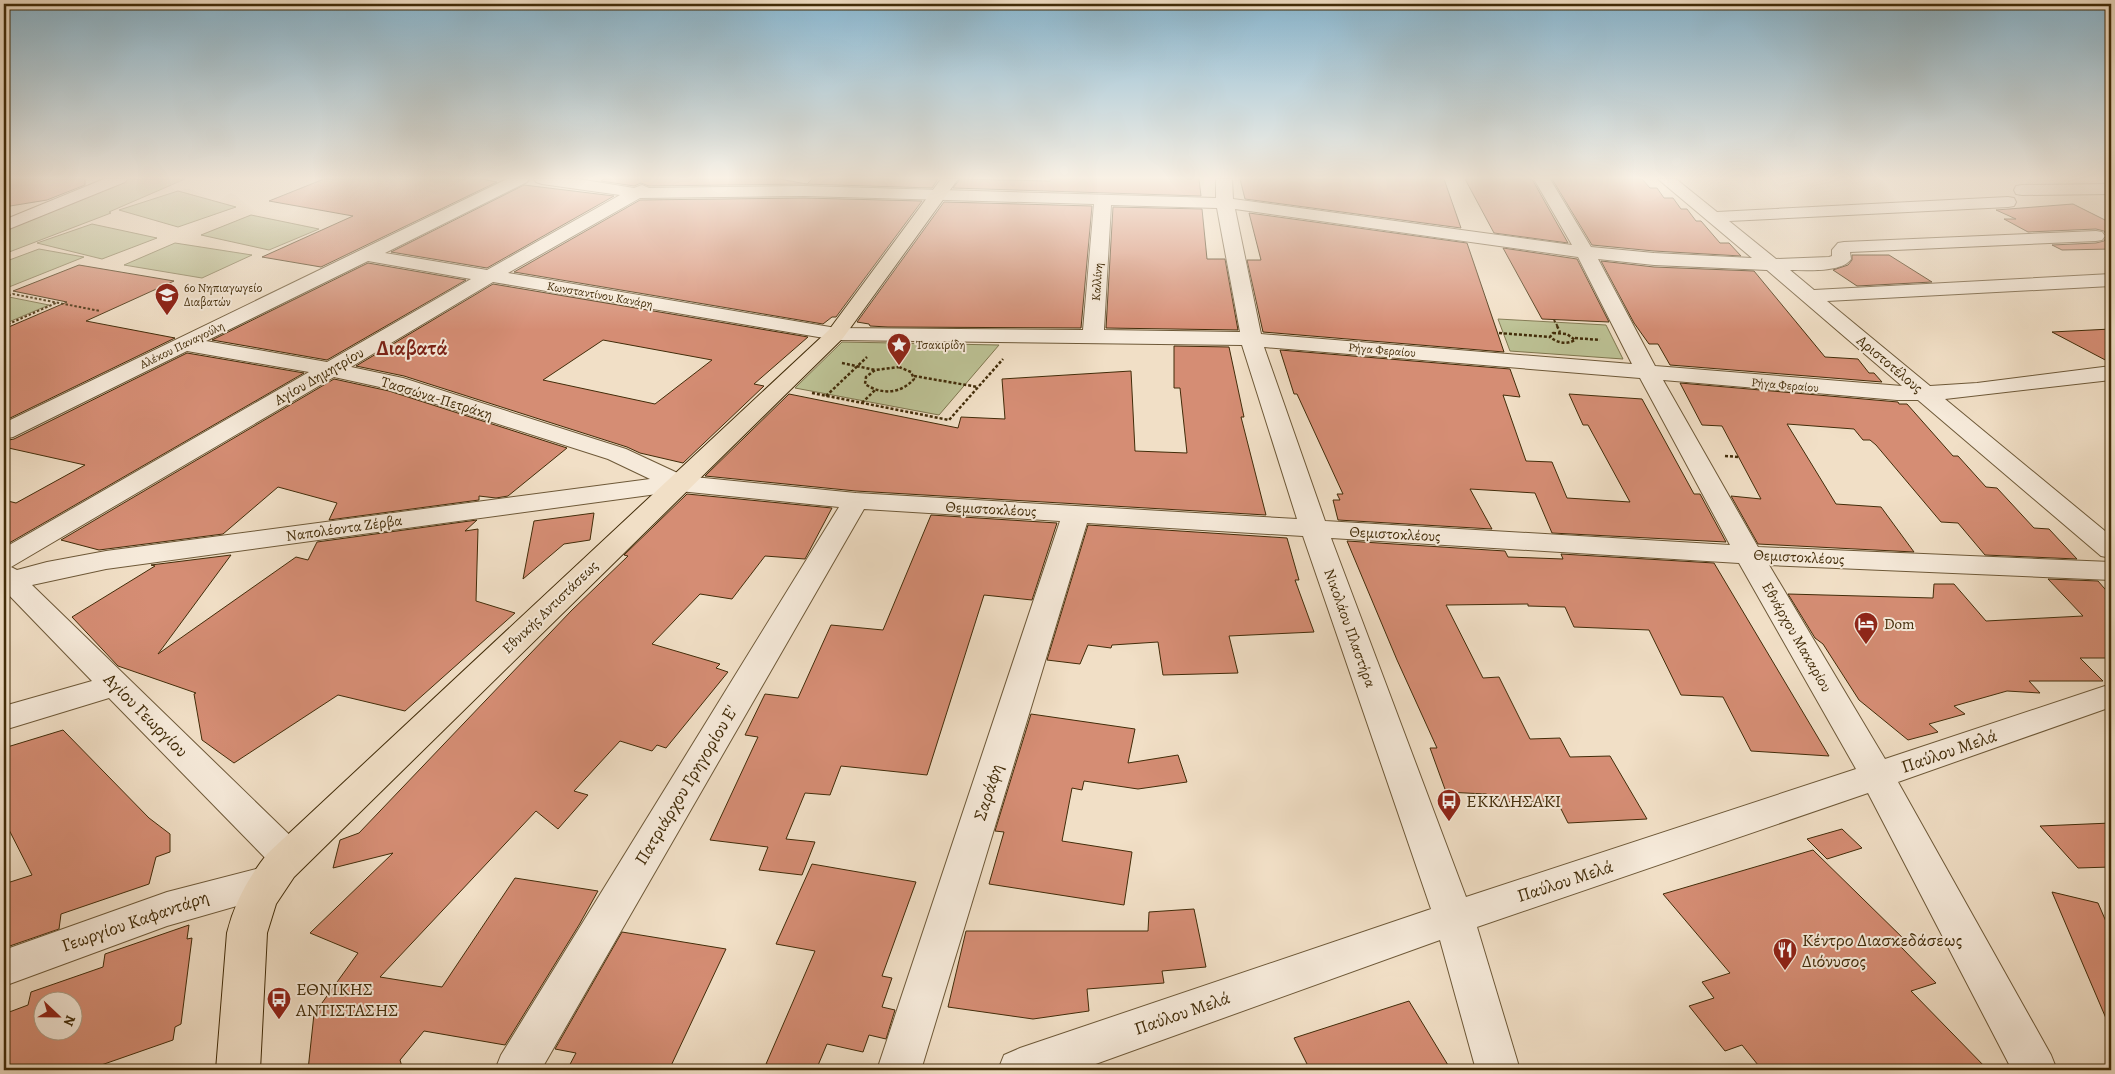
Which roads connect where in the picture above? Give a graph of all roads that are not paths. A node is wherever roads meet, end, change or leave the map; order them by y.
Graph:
1 (417, 229) edge
2 (573, 229) edge
3 (914, 229) edge
4 (1101, 229) edge
5 (1231, 229) edge
6 (1417, 229) edge
7 (1572, 229) edge
8 (1728, 229) edge
9 (1938, 229) edge
10 (2096, 236) dead end
11 (1968, 241) junction
12 (1585, 252) junction
13 (364, 255) junction
14 (1772, 265) junction
15 (490, 276) junction
16 (2111, 280) edge
17 (1809, 296) junction
18 (836, 334) junction
19 (1094, 336) junction
20 (1251, 339) junction
21 (186, 344) junction
22 (330, 369) junction
23 (2111, 373) edge
24 (1648, 374) junction
25 (1926, 394) junction
26 (4, 432) edge
27 (679, 483) junction
28 (856, 500) junction
29 (1076, 514) junction
30 (1314, 529) junction
31 (2111, 550) edge
32 (1749, 555) junction
33 (2111, 571) edge
34 (6, 572) edge
35 (116, 685) junction
36 (2111, 695) edge
37 (4, 718) edge
38 (1877, 776) junction
39 (278, 869) junction
40 (1454, 918) junction
41 (4, 968) edge
42 (238, 1070) edge
43 (517, 1070) edge
44 (899, 1070) edge
45 (1020, 1070) edge
46 (1498, 1070) edge
47 (2035, 1070) edge

1 - 13 street, Αλέκου Παναγούλη
2 - 15 street, Αγίου Δημητρίου
3 - 18 main road, Εθνικής Αντιστάσεως
4 - 19 street, Καλλίνη
5 - 20 street, Νικολάου Πλαστήρα
6 - 12 street
7 - 12 street, Εθνάρχου Μακαρίου
8 - 14 street, Αριστοτέλους
9 - 11 street
10 - 11 street
11 - 14 street
12 - 14 street
12 - 24 street, Εθνάρχου Μακαρίου
13 - 15 street, Κωνσταντίνου Κανάρη
13 - 21 street, Αλέκου Παναγούλη
14 - 17 street, Αριστοτέλους
15 - 18 street, Κωνσταντίνου Κανάρη
15 - 22 street, Αγίου Δημητρίου
16 - 17 street
17 - 25 street, Αριστοτέλους
18 - 19 street, Ρήγα Φεραίου
18 - 27 main road, Εθνικής Αντιστάσεως
19 - 20 street, Ρήγα Φεραίου
20 - 24 street, Ρήγα Φεραίου
20 - 30 street, Νικολάου Πλαστήρα
21 - 22 street, Τασσώνα-Πετράκη
21 - 26 street, Αλέκου Παναγούλη
22 - 27 street, Τασσώνα-Πετράκη
22 - 34 street, Αγίου Δημητρίου
23 - 25 street, Ρήγα Φεραίου
24 - 25 street, Ρήγα Φεραίου
24 - 32 street, Εθνάρχου Μακαρίου
25 - 31 street, Αριστοτέλους
27 - 28 street, Θεμιστοκλέους
27 - 34 street, Ναπολέοντα Ζέρβα
27 - 39 main road, Εθνικής Αντιστάσεως
28 - 29 street, Θεμιστοκλέους
28 - 43 street, Πατριάρχου Γρηγορίου Ε'
29 - 30 street, Θεμιστοκλέους
29 - 44 street, Σαράφη
30 - 32 street, Θεμιστοκλέους
30 - 40 street, Νικολάου Πλαστήρα
32 - 33 street, Θεμιστοκλέους
32 - 38 street, Εθνάρχου Μακαρίου
34 - 35 street, Αγίου Γεωργίου
35 - 37 street
35 - 39 street, Αγίου Γεωργίου
36 - 38 street, Παύλου Μελά
38 - 40 street, Παύλου Μελά
38 - 47 street, Εθνάρχου Μακαρίου
39 - 41 street, Γεωργίου Καφαντάρη
39 - 42 main road, Εθνικής Αντιστάσεως
40 - 45 street, Παύλου Μελά
40 - 46 street, Νικολάου Πλαστήρα

